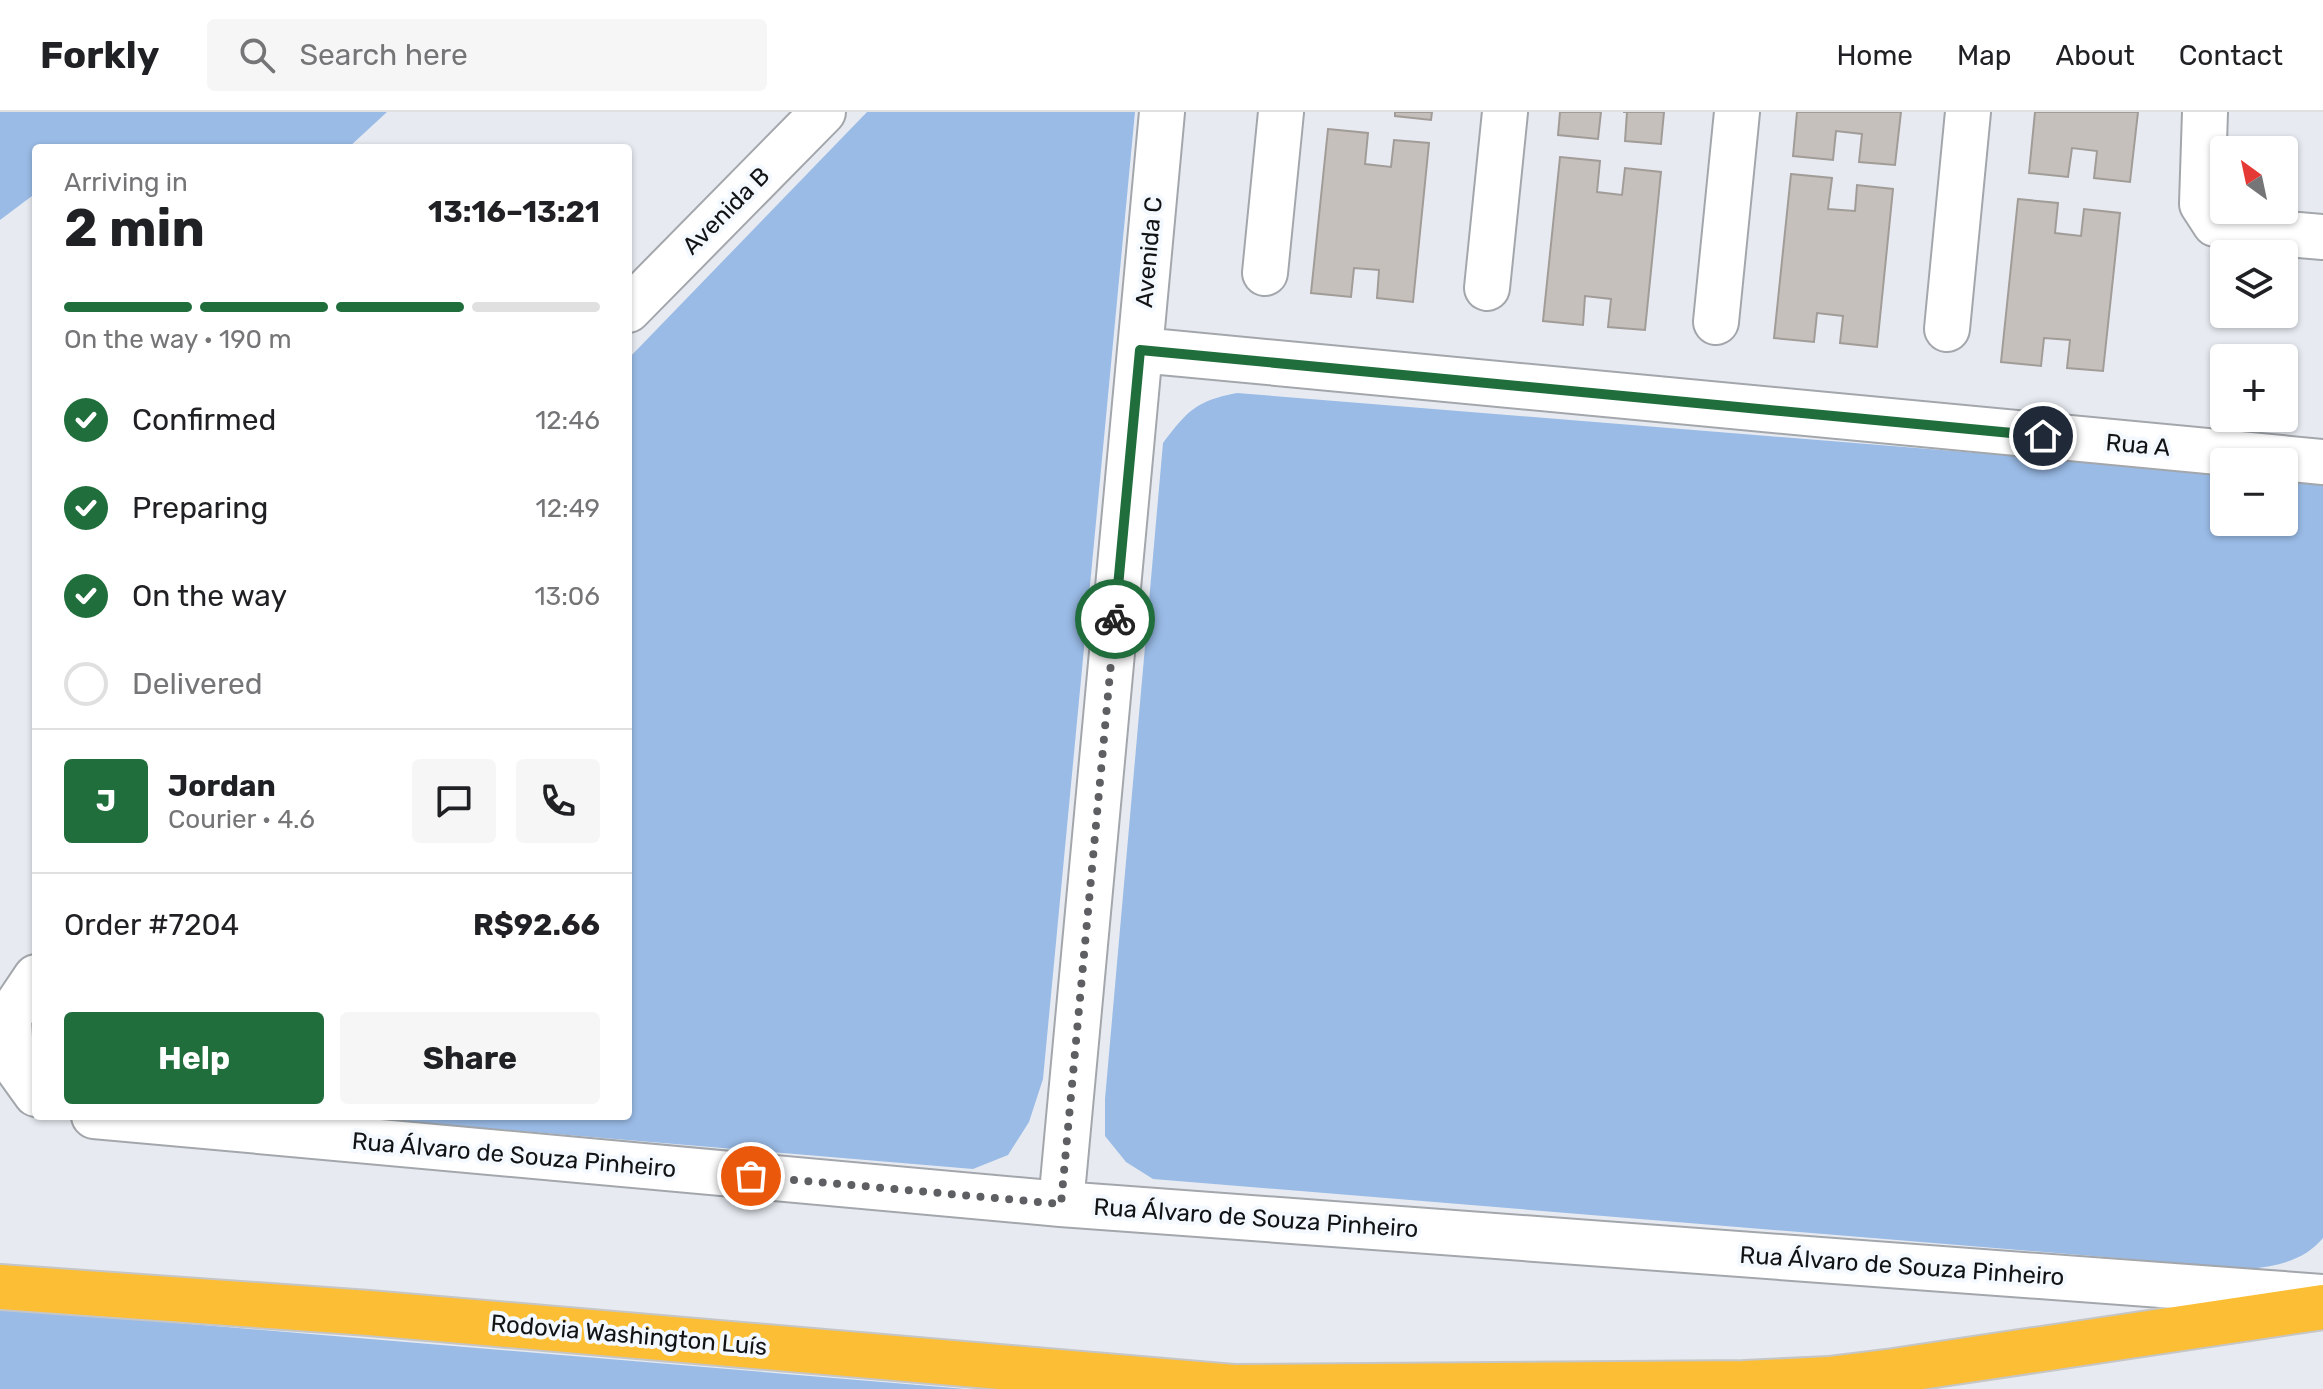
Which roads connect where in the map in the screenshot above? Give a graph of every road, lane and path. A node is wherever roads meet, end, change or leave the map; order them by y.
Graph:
1 (823, 112) edge
2 (1162, 112) edge
3 (1281, 112) edge
4 (1505, 112) edge
5 (1737, 112) edge
6 (1968, 112) edge
7 (2205, 112) edge
8 (2323, 237) edge
9 (1265, 273) dead end
10 (1487, 288) dead end
11 (632, 306) edge
12 (1716, 322) dead end
13 (1947, 329) dead end
14 (1140, 350) junction
15 (2323, 462) edge
16 (32, 983) edge
17 (24, 1076) edge
18 (138, 1120) edge
19 (1061, 1204) junction
20 (0, 1287) edge
21 (2323, 1297) edge
22 (2323, 1307) edge
23 (1243, 1388) edge

1 - 11 street, Avenida B
2 - 14 street, Avenida C
3 - 9 street
4 - 10 street
5 - 12 street
6 - 13 street
7 - 8 street
14 - 15 street, Rua A
14 - 19 street, Avenida C
16 - 17 street
18 - 19 street, Rua Álvaro de Souza Pinheiro
19 - 21 street, Rua Álvaro de Souza Pinheiro
20 - 23 highway, Rodovia Washington Luís
22 - 23 highway, Rodovia Washington Luís

